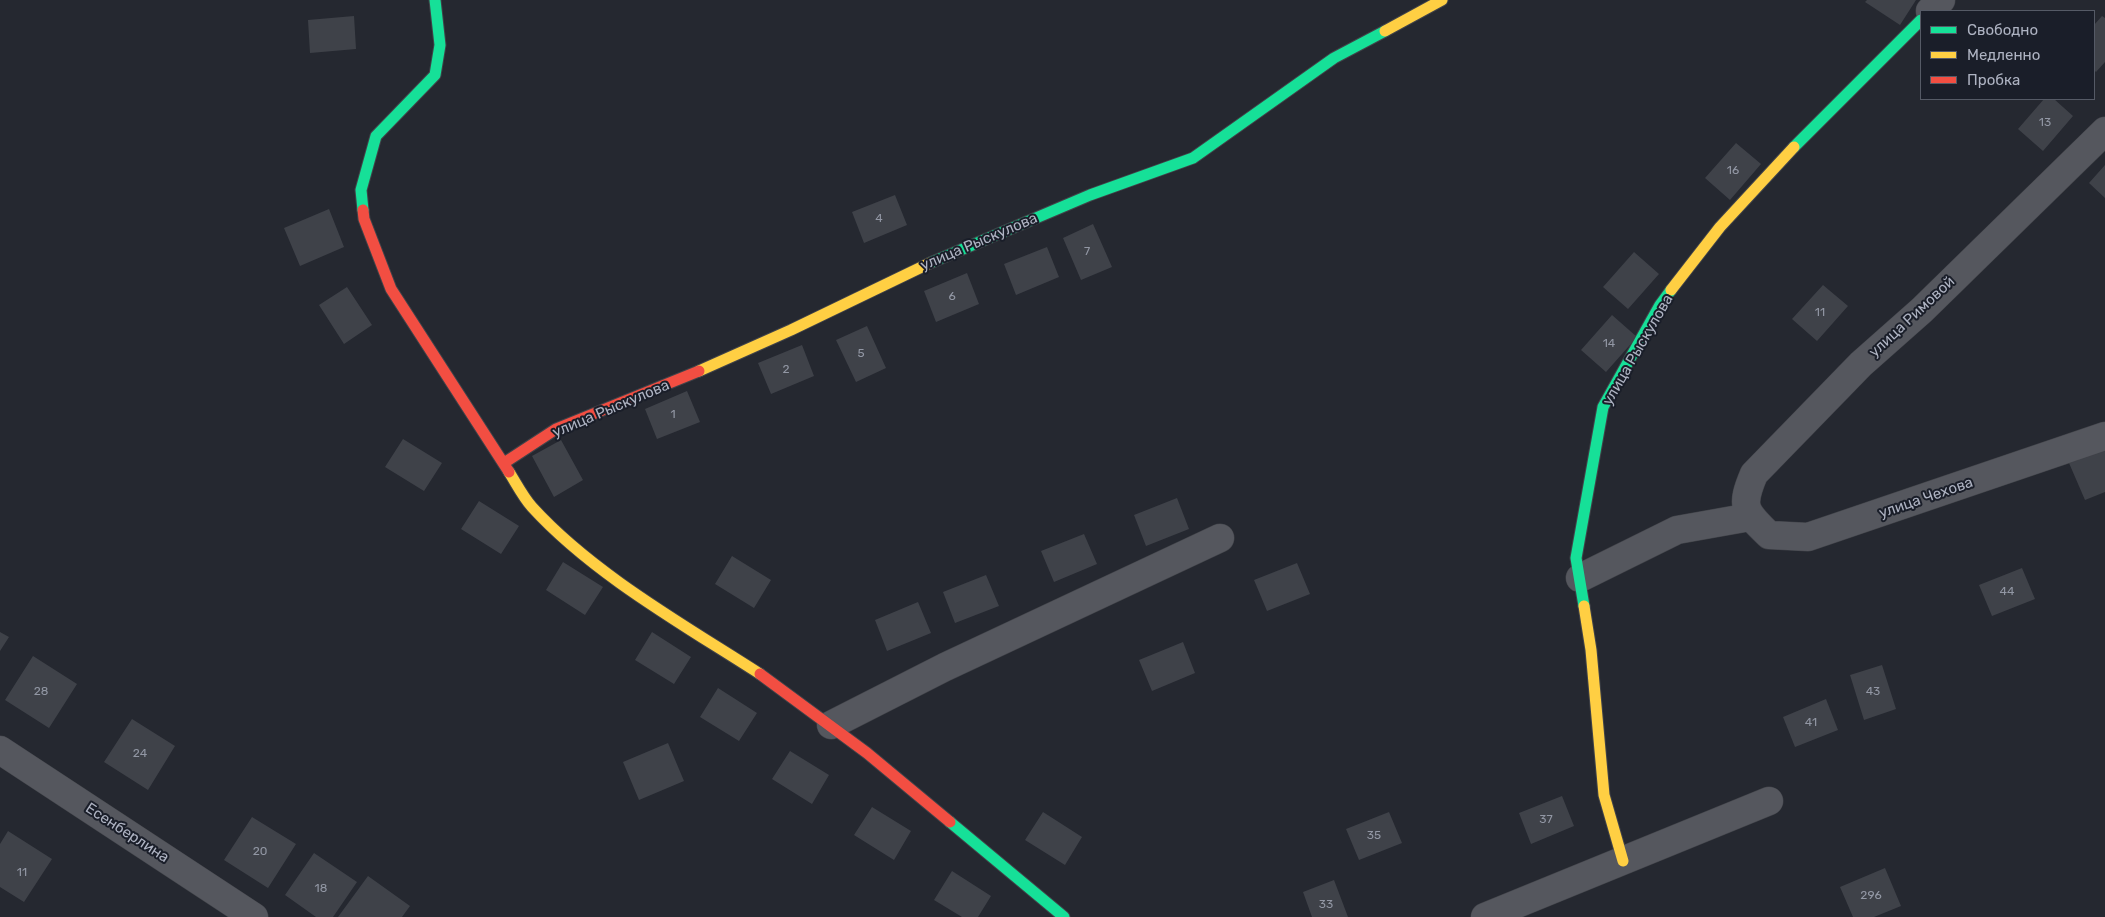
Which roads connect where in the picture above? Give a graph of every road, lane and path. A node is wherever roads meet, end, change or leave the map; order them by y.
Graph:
1 (435, 0) edge
2 (1442, 0) edge
3 (1941, 0) edge
4 (1931, 10) edge
5 (1920, 21) edge
6 (2105, 131) edge
7 (2105, 436) edge
8 (504, 463) junction
9 (1750, 517) junction
10 (1220, 538) dead end
11 (1580, 578) junction
12 (831, 725) junction
13 (0, 750) edge
14 (1769, 801) dead end
15 (1623, 861) junction
16 (254, 917) edge
17 (1064, 917) edge
18 (1485, 917) edge

1 - 8 street
2 - 8 street, улица Рыскулова
3 - 4 street
5 - 11 street, улица Рыскулова
6 - 9 street, улица Римовой
7 - 9 street, улица Чехова
8 - 12 street
9 - 11 street
10 - 12 street
11 - 15 street, улица Рыскулова
12 - 17 street
13 - 16 street, Есенберлина
14 - 15 street
15 - 18 street

